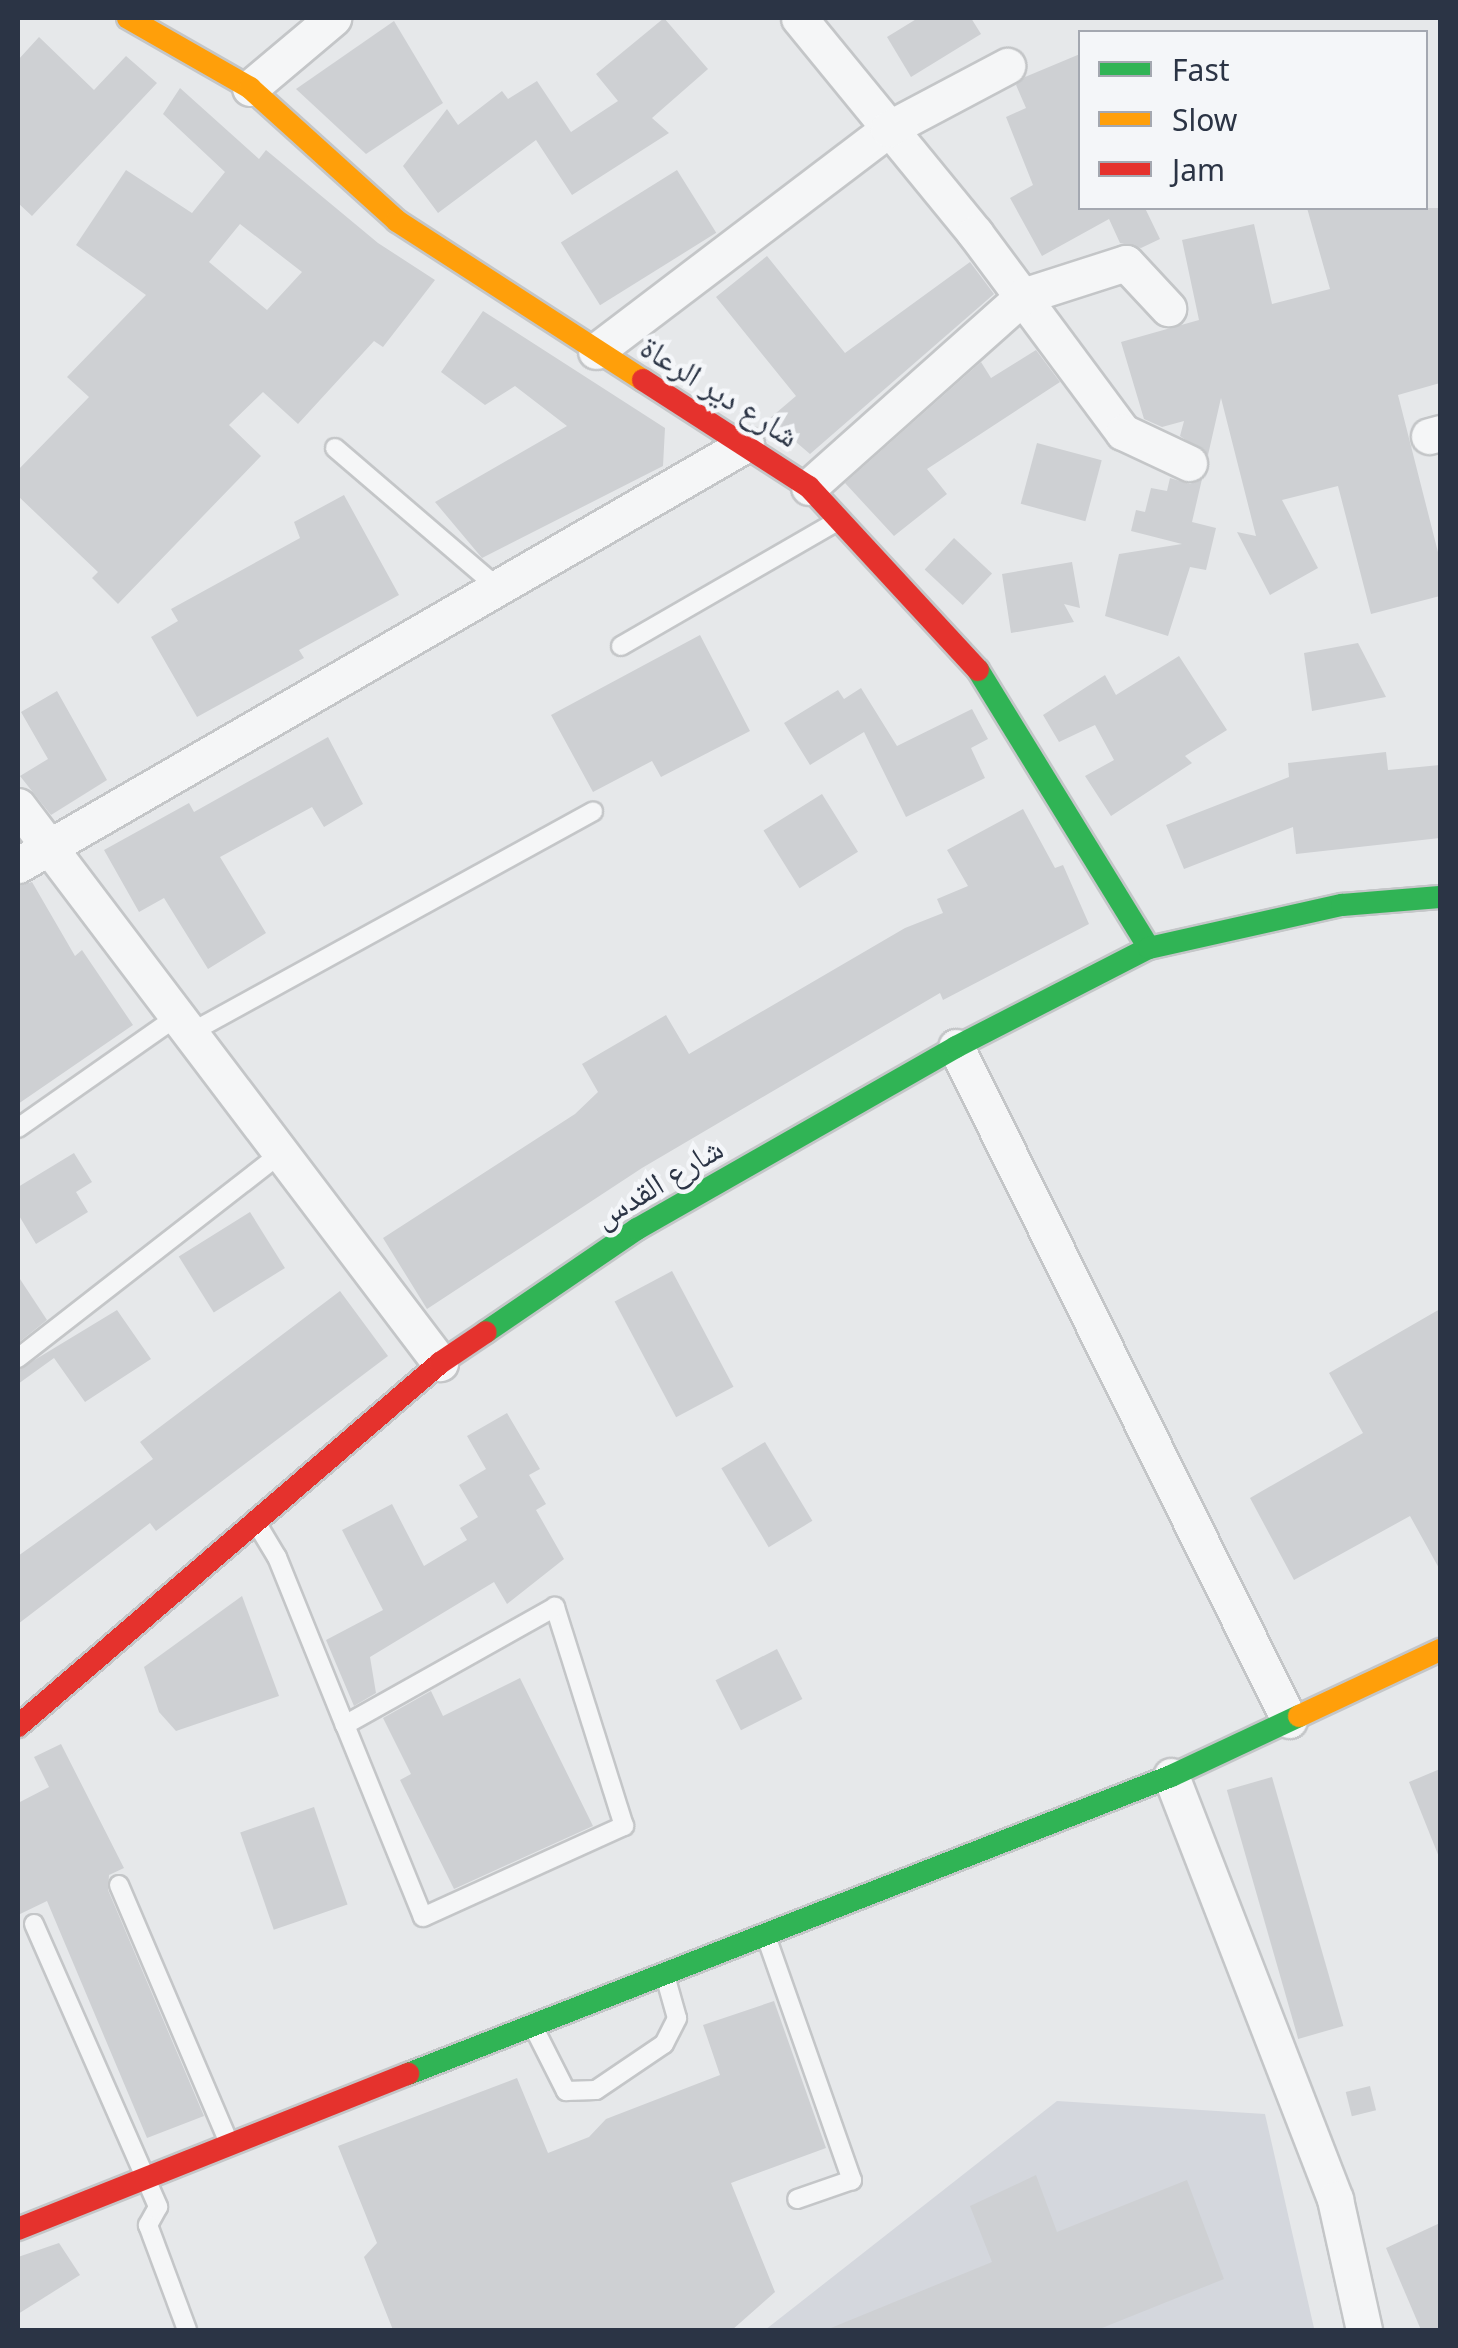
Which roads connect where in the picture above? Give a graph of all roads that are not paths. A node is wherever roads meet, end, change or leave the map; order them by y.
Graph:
1 (128, 18) edge
2 (333, 18) edge
3 (798, 18) edge
4 (1007, 66) dead end
5 (250, 88) junction
6 (888, 128) junction
7 (1023, 296) junction
8 (1168, 308) dead end
9 (596, 351) junction
10 (746, 444) junction
11 (335, 448) dead end
12 (1189, 463) dead end
13 (809, 488) junction
14 (840, 519) junction
15 (498, 587) junction
16 (621, 646) dead end
17 (18, 806) edge
18 (593, 811) dead end
19 (49, 846) junction
20 (18, 865) edge
21 (1440, 897) edge
22 (1149, 948) junction
23 (184, 1024) junction
24 (956, 1046) junction
25 (18, 1128) edge
26 (282, 1154) junction
27 (18, 1358) edge
28 (440, 1363) junction
29 (255, 1521) junction
30 (1440, 1650) edge
31 (1289, 1720) junction
32 (345, 1725) junction
33 (18, 1726) edge
34 (1171, 1776) junction
35 (120, 1885) dead end
36 (34, 1924) dead end
37 (766, 1938) junction
38 (665, 1978) junction
39 (534, 2027) junction
40 (228, 2140) junction
41 (140, 2177) junction
42 (797, 2199) dead end
43 (18, 2228) edge
44 (187, 2330) edge
45 (1364, 2330) edge

1 - 5 street, شارع دير الرعاة
2 - 5 street
3 - 6 street
4 - 6 street
5 - 9 street, شارع دير الرعاة
6 - 7 street
6 - 9 street
7 - 8 street
7 - 12 street
7 - 13 street
9 - 10 street, شارع دير الرعاة
10 - 13 street, شارع دير الرعاة
10 - 15 street
11 - 15 lane
13 - 14 street, شارع دير الرعاة
14 - 16 lane
14 - 22 street, شارع دير الرعاة
15 - 19 street
17 - 19 street
18 - 23 lane
19 - 20 street
19 - 23 street
21 - 22 street, شارع القدس
22 - 24 street, شارع القدس
23 - 25 lane
23 - 26 street
24 - 28 street, شارع القدس
24 - 31 street
26 - 27 lane
26 - 28 street
28 - 29 street, شارع القدس
29 - 32 lane
29 - 33 street, شارع القدس
30 - 31 street
31 - 34 street
32 - 32 lane
34 - 37 street
34 - 45 street
35 - 40 lane
36 - 41 lane
37 - 38 street
37 - 42 lane
38 - 39 street
38 - 39 lane
39 - 40 street
40 - 41 street
41 - 43 street
41 - 44 lane

